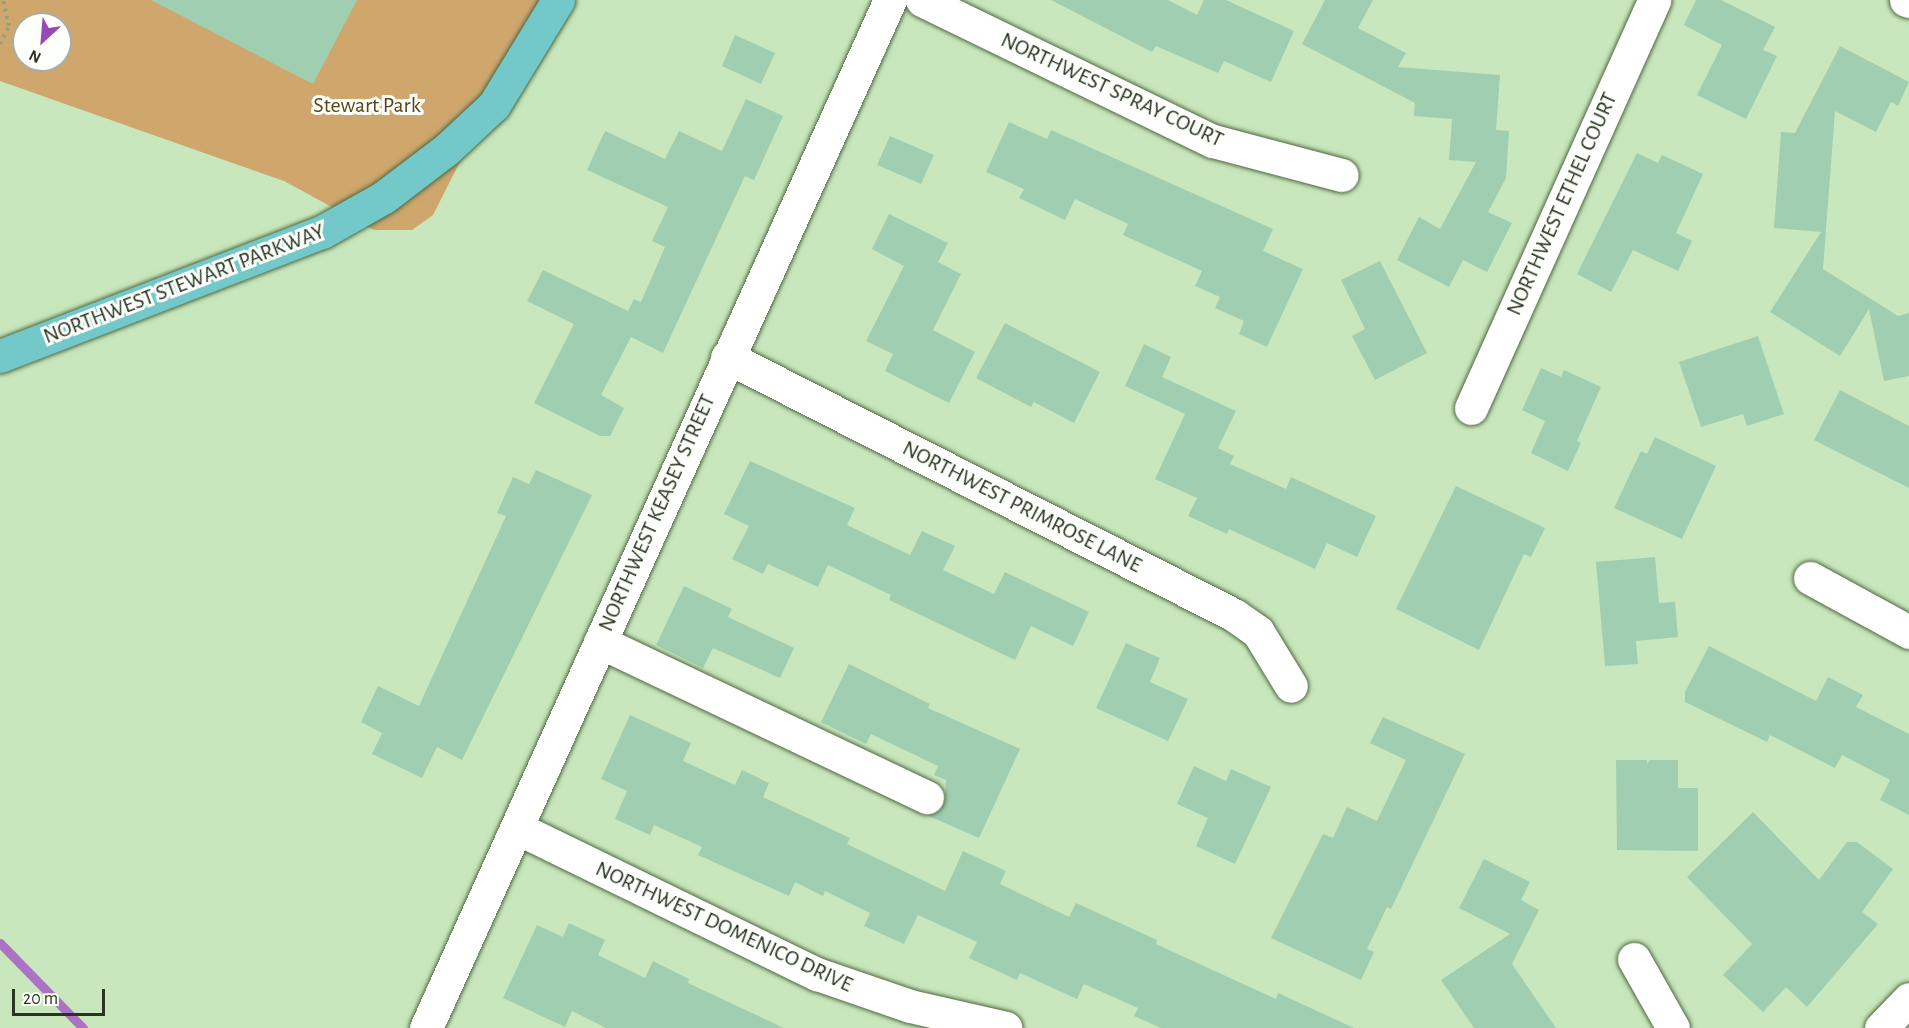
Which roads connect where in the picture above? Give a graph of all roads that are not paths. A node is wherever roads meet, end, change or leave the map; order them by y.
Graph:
1 (558, 0) edge
2 (890, 0) edge
3 (922, 0) edge
4 (1654, 0) edge
5 (1342, 175) dead end
6 (0, 356) edge
7 (727, 357) junction
8 (1471, 408) dead end
9 (1809, 579) dead end
10 (1909, 632) edge
11 (600, 642) junction
12 (1291, 686) dead end
13 (927, 797) dead end
14 (517, 828) junction
15 (1634, 959) dead end
16 (1909, 999) edge
17 (426, 1028) edge
18 (1006, 1028) edge
19 (1673, 1028) edge
20 (1881, 1028) edge

1 - 6 main road, NORTHWEST STEWART PARKWAY
2 - 7 street, NORTHWEST KEASEY STREET
3 - 5 street, NORTHWEST SPRAY COURT
4 - 8 street, NORTHWEST ETHEL COURT
7 - 11 street, NORTHWEST KEASEY STREET
7 - 12 street, NORTHWEST PRIMROSE LANE
9 - 10 street
11 - 13 street
11 - 14 street, NORTHWEST KEASEY STREET
14 - 17 street, NORTHWEST KEASEY STREET
14 - 18 street, NORTHWEST DOMENICO DRIVE
15 - 19 street
16 - 20 street

